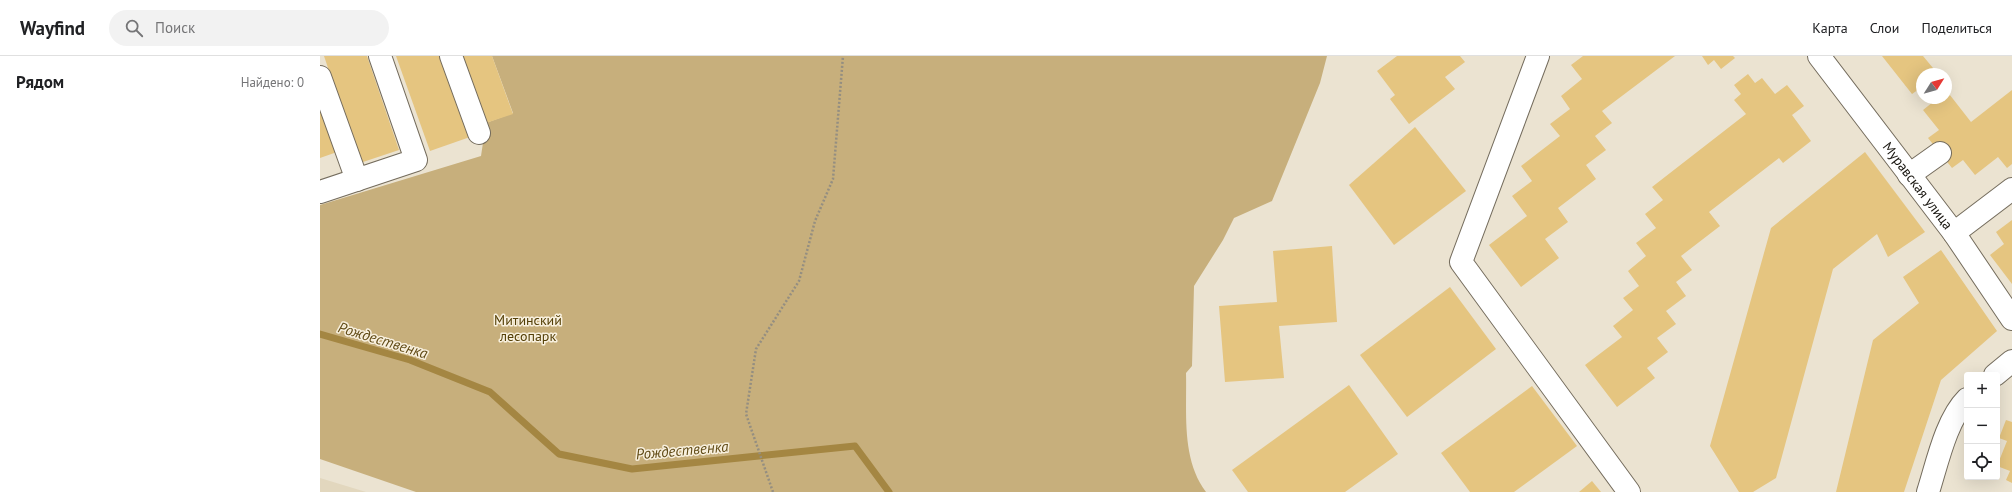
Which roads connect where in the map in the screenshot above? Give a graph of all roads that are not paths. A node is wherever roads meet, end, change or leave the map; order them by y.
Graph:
1 (380, 56) edge
2 (451, 56) edge
3 (1538, 56) edge
4 (1819, 56) edge
5 (320, 78) edge
6 (479, 133) dead end
7 (1940, 153) dead end
8 (1909, 175) junction
9 (357, 180) junction
10 (2012, 189) edge
11 (320, 192) edge
12 (1954, 234) junction
13 (2012, 318) edge
14 (2012, 362) edge
15 (1999, 372) edge
16 (1964, 402) edge
17 (1629, 492) edge
18 (1928, 492) edge

1 - 9 street
2 - 6 street
3 - 17 street
4 - 8 street, Муравская улица
5 - 9 street
7 - 8 street
8 - 12 street, Муравская улица
9 - 11 street
10 - 12 street
12 - 13 street, Муравская улица
14 - 15 street
16 - 18 street

